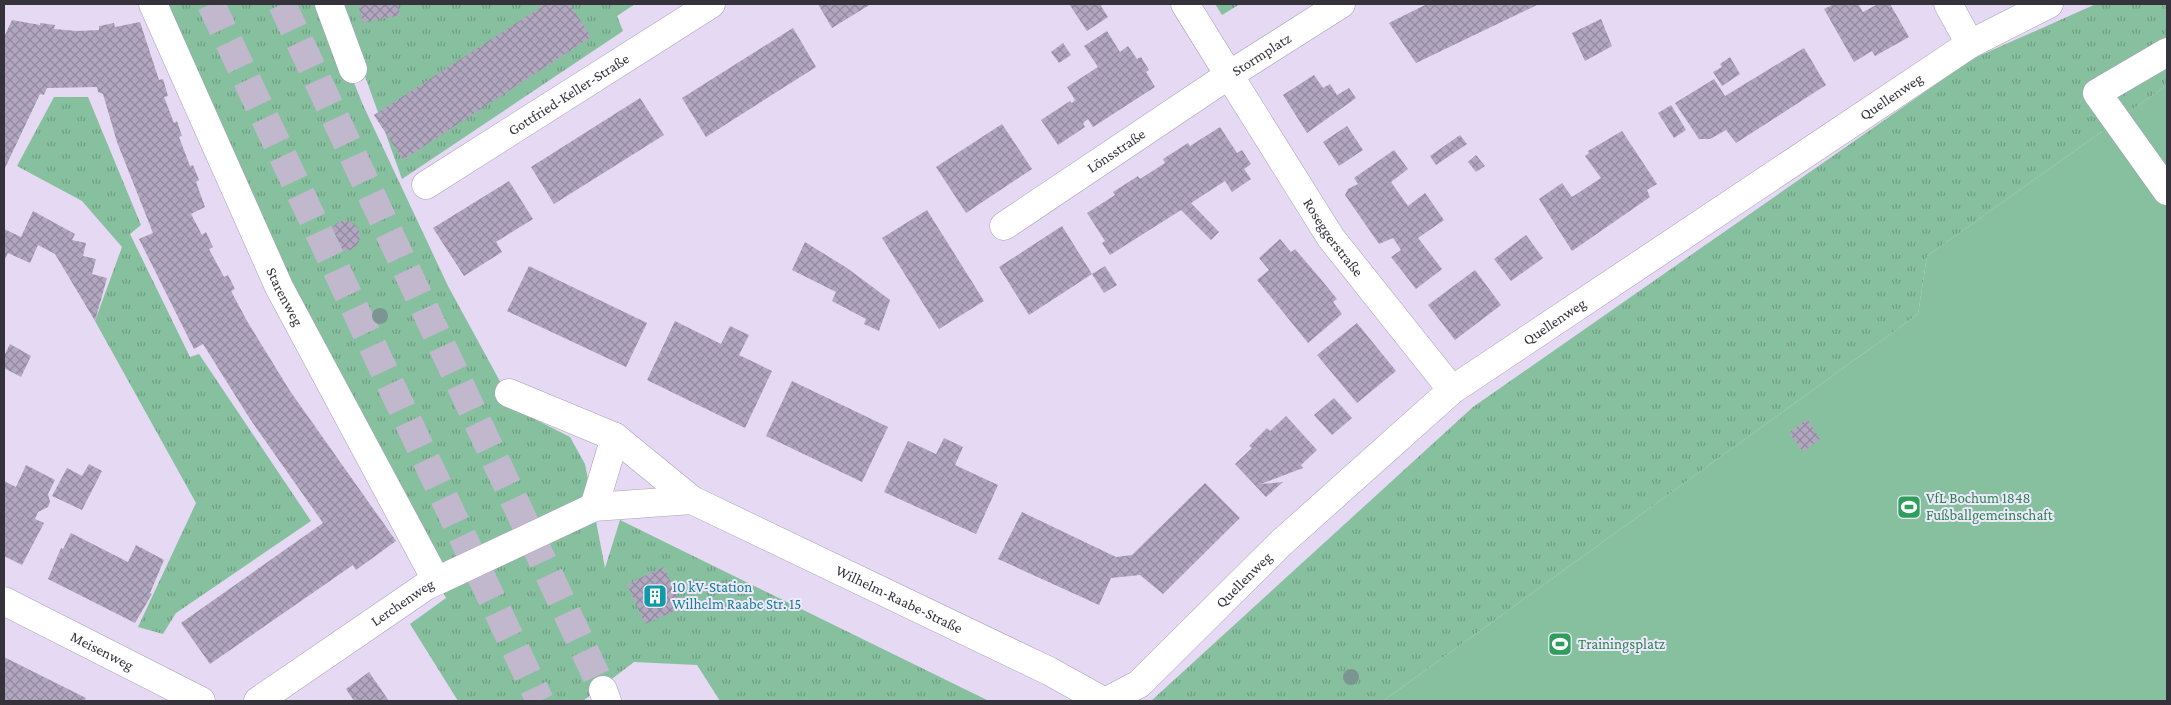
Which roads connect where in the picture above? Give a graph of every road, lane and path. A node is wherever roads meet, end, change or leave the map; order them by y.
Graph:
1 (153, 4) edge
2 (330, 4) edge
3 (710, 4) edge
4 (1185, 4) edge
5 (1340, 4) edge
6 (1948, 4) edge
7 (2049, 4) edge
8 (1970, 44) junction
9 (2167, 52) edge
10 (353, 69) dead end
11 (1229, 75) junction
12 (426, 185) dead end
13 (2167, 191) edge
14 (1004, 226) dead end
15 (1452, 390) junction
16 (509, 393) dead end
17 (615, 437) junction
18 (692, 500) junction
19 (594, 507) junction
20 (559, 524) joint
21 (436, 580) junction
22 (4, 601) edge
23 (201, 701) edge
24 (258, 701) edge
25 (1105, 701) edge

1 - 21 street, Starenweg
2 - 10 street
3 - 12 street, Gottfried-Keller-Straße
4 - 11 street, Stormplatz
5 - 11 street, Stormplatz
6 - 8 street
7 - 8 street, Quellenweg
8 - 15 street, Quellenweg
9 - 13 street
11 - 14 street, Lönsstraße
11 - 15 street, Roseggerstraße
15 - 25 street, Quellenweg
16 - 17 street, Wilhelm-Raabe-Straße
17 - 18 street, Wilhelm-Raabe-Straße
17 - 19 street
18 - 19 street, Wilhelm-Raabe-Straße
18 - 25 street, Wilhelm-Raabe-Straße
19 - 20 street, Wilhelm-Raabe-Straße
20 - 21 street, Lerchenweg
21 - 24 street, Lerchenweg
22 - 23 street, Meisenweg

